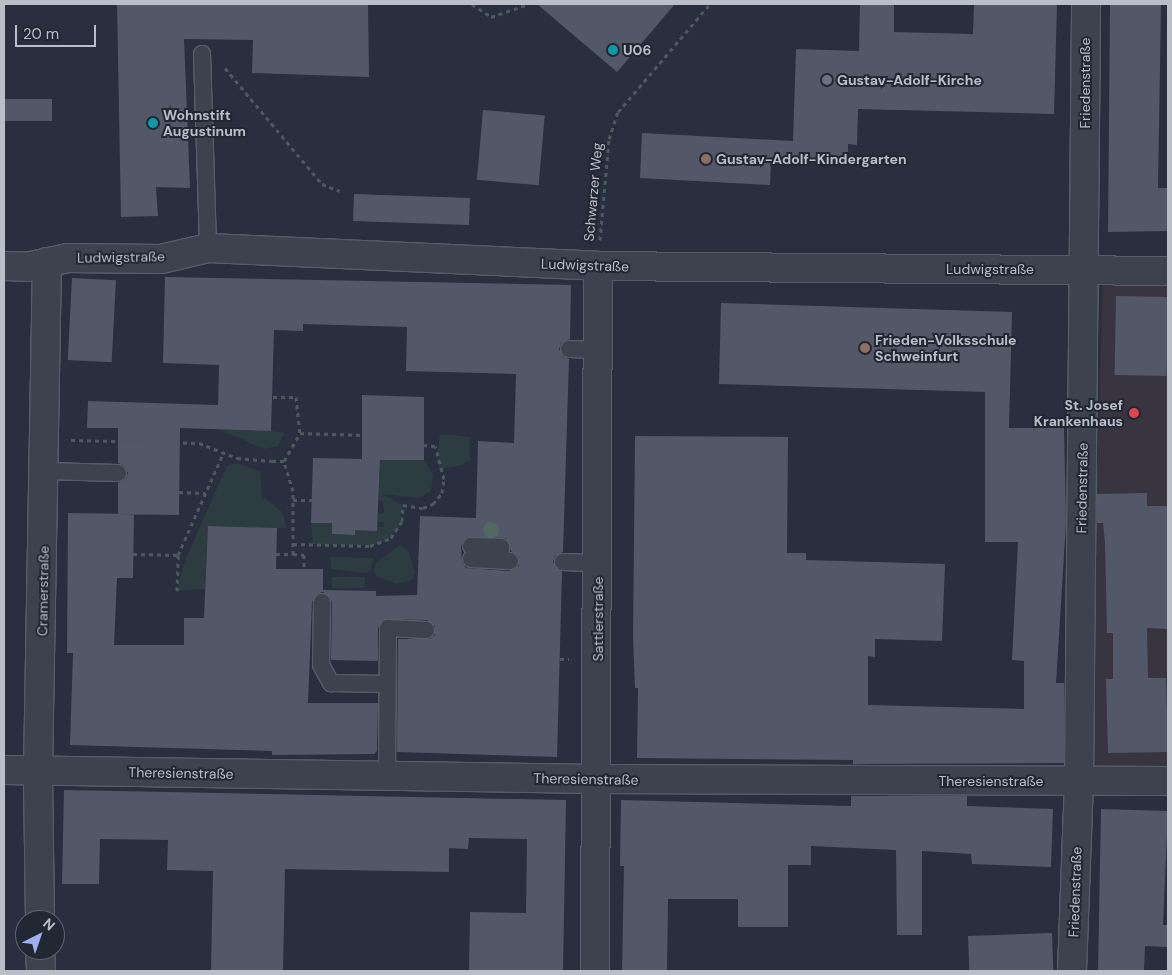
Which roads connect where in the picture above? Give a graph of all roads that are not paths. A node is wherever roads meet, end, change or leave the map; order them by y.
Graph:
1 (1086, 4) edge
2 (202, 54) dead end
3 (208, 248) junction
4 (47, 262) junction
5 (4, 266) edge
6 (598, 266) junction
7 (1084, 270) junction
8 (1168, 270) edge
9 (569, 348) dead end
10 (598, 350) junction
11 (45, 472) junction
12 (118, 473) dead end
13 (471, 552) dead end
14 (505, 560) dead end
15 (563, 562) dead end
16 (598, 563) junction
17 (322, 602) dead end
18 (426, 630) dead end
19 (387, 684) junction
20 (4, 770) edge
21 (38, 771) junction
22 (387, 776) junction
23 (598, 779) junction
24 (1080, 781) junction
25 (1168, 781) edge
26 (40, 910) edge
27 (595, 971) edge
28 (1072, 971) edge

1 - 7 street, Friedenstraße
2 - 3 lane
3 - 4 street, Ludwigstraße
3 - 6 street, Ludwigstraße
4 - 5 street, Ludwigstraße
4 - 11 street, Cramerstraße
6 - 7 street, Ludwigstraße
6 - 10 street, Sattlerstraße
7 - 8 street, Ludwigstraße
7 - 24 street, Friedenstraße
9 - 10 lane
10 - 16 street, Sattlerstraße
11 - 12 lane
11 - 21 street, Cramerstraße
13 - 14 lane
15 - 16 lane
16 - 23 street, Sattlerstraße
17 - 19 lane
18 - 19 lane
19 - 22 lane
20 - 21 street, Theresienstraße
21 - 22 street, Theresienstraße
21 - 26 street, Cramerstraße
22 - 23 street, Theresienstraße
23 - 24 street, Theresienstraße
23 - 27 street, Sattlerstraße
24 - 25 street, Theresienstraße
24 - 28 street, Friedenstraße

